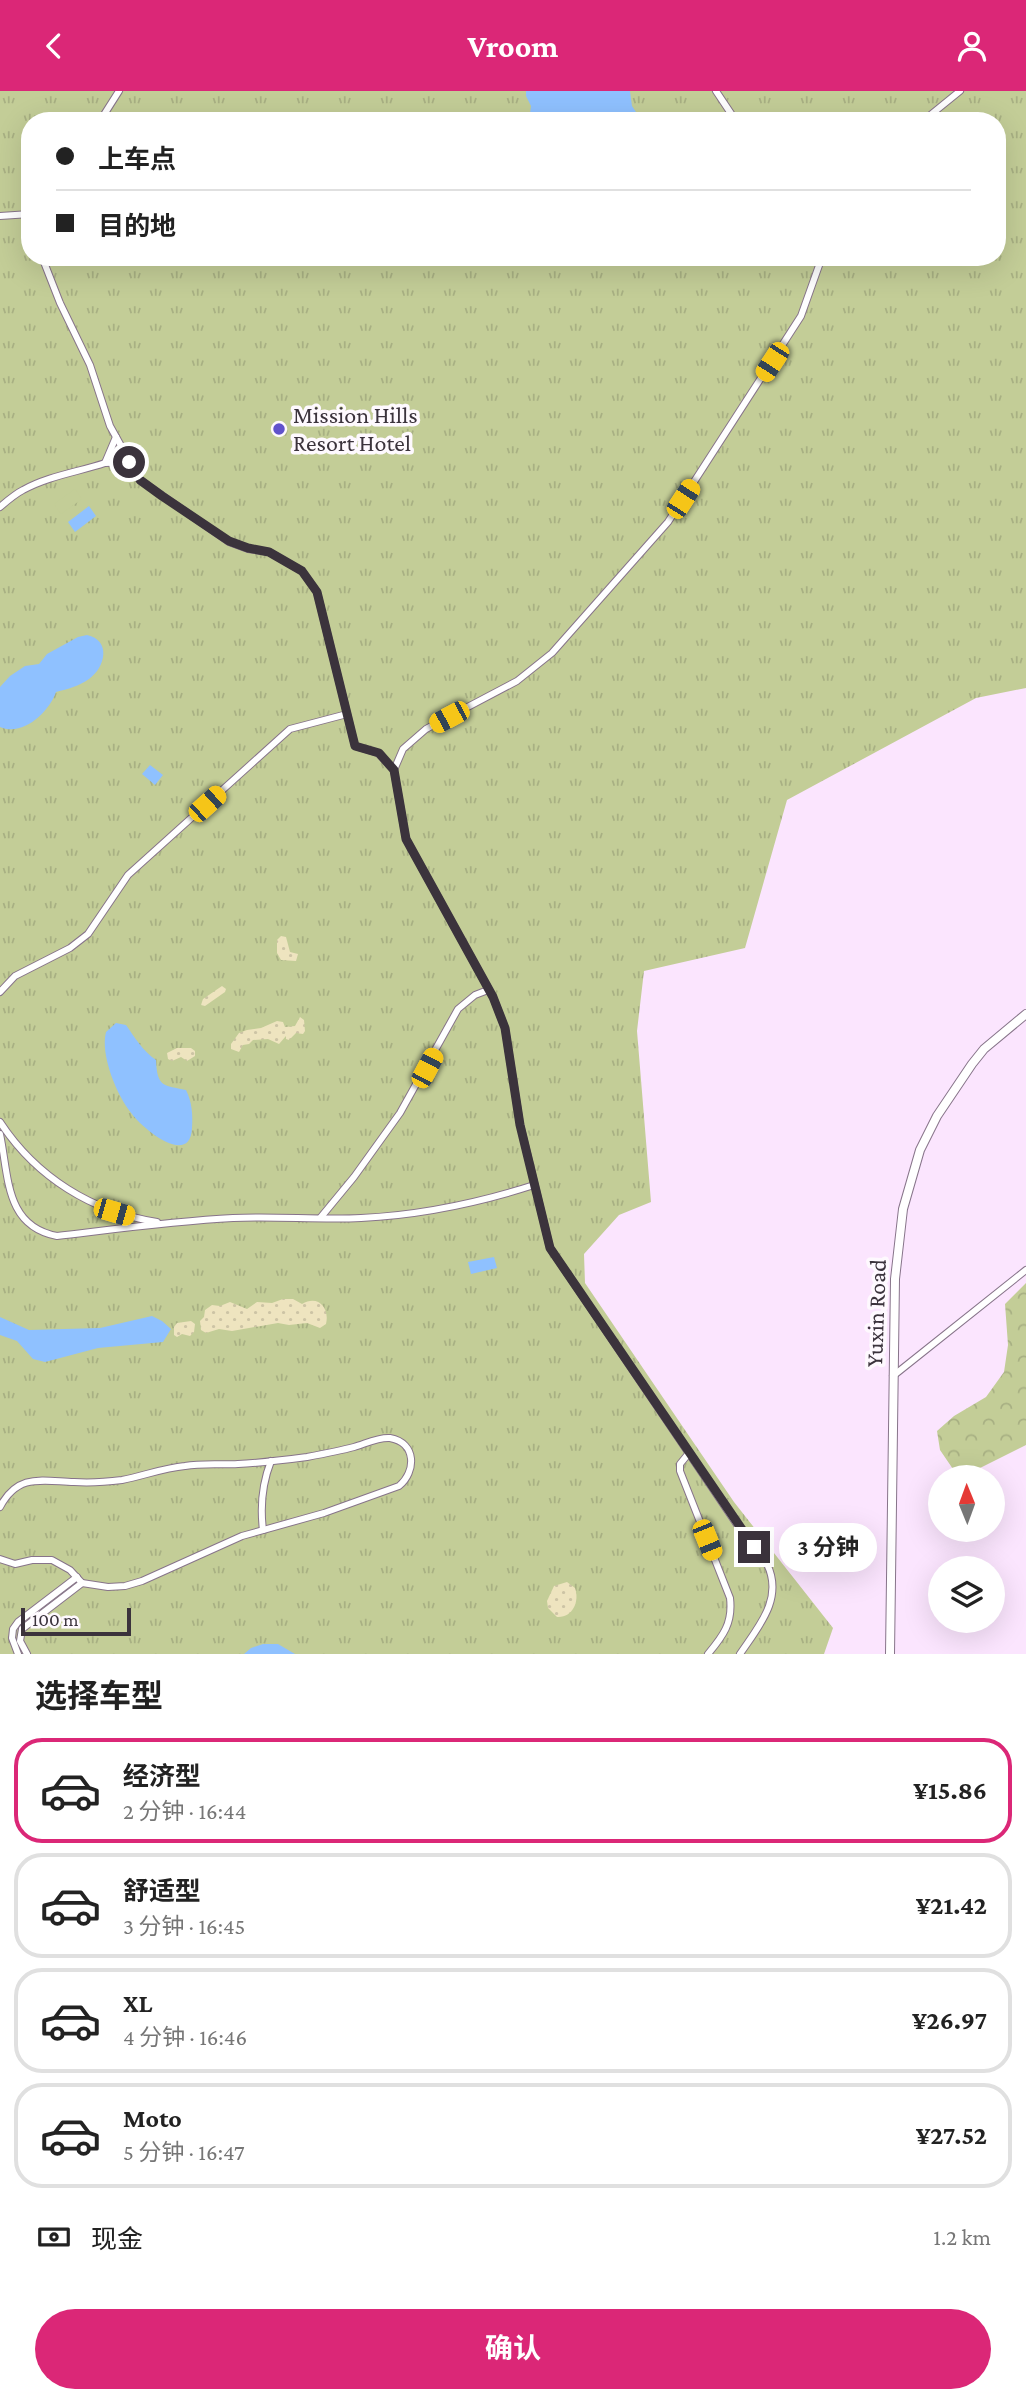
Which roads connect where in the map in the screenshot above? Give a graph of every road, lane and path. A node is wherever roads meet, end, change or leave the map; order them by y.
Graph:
1 (120, 91) edge
2 (716, 91) edge
3 (960, 91) edge
4 (106, 112) edge
5 (730, 112) edge
6 (934, 112) edge
7 (21, 215) edge
8 (0, 216) edge
9 (45, 266) edge
10 (819, 266) edge
11 (116, 437) junction
12 (129, 462) junction
13 (105, 463) junction
14 (0, 507) edge
15 (347, 714) junction
16 (394, 770) junction
17 (488, 990) junction
18 (0, 992) edge
19 (1026, 1014) edge
20 (0, 1122) edge
21 (0, 1134) edge
22 (534, 1185) junction
23 (321, 1217) junction
24 (170, 1223) junction
25 (1026, 1270) edge
26 (893, 1377) junction
27 (689, 1453) junction
28 (271, 1461) junction
29 (0, 1507) edge
30 (263, 1529) junction
31 (0, 1559) edge
32 (80, 1580) junction
33 (18, 1654) edge
34 (27, 1654) edge
35 (708, 1654) edge
36 (740, 1654) edge
37 (890, 1654) edge

1 - 4 street
2 - 5 street
3 - 6 street
7 - 8 street
9 - 11 street
10 - 16 street
11 - 12 street
11 - 13 street
12 - 13 street
12 - 15 street
13 - 14 street
15 - 16 street
15 - 18 street
16 - 17 street
17 - 22 street
17 - 23 street
19 - 26 street, Yuxin Road
20 - 24 street
21 - 24 street
22 - 23 street
22 - 27 street
23 - 24 street
25 - 26 street
26 - 37 street, Yuxin Road
27 - 35 street
27 - 36 street
28 - 29 street
28 - 30 street
28 - 30 street
30 - 32 street
31 - 32 street
32 - 33 street
32 - 34 street

